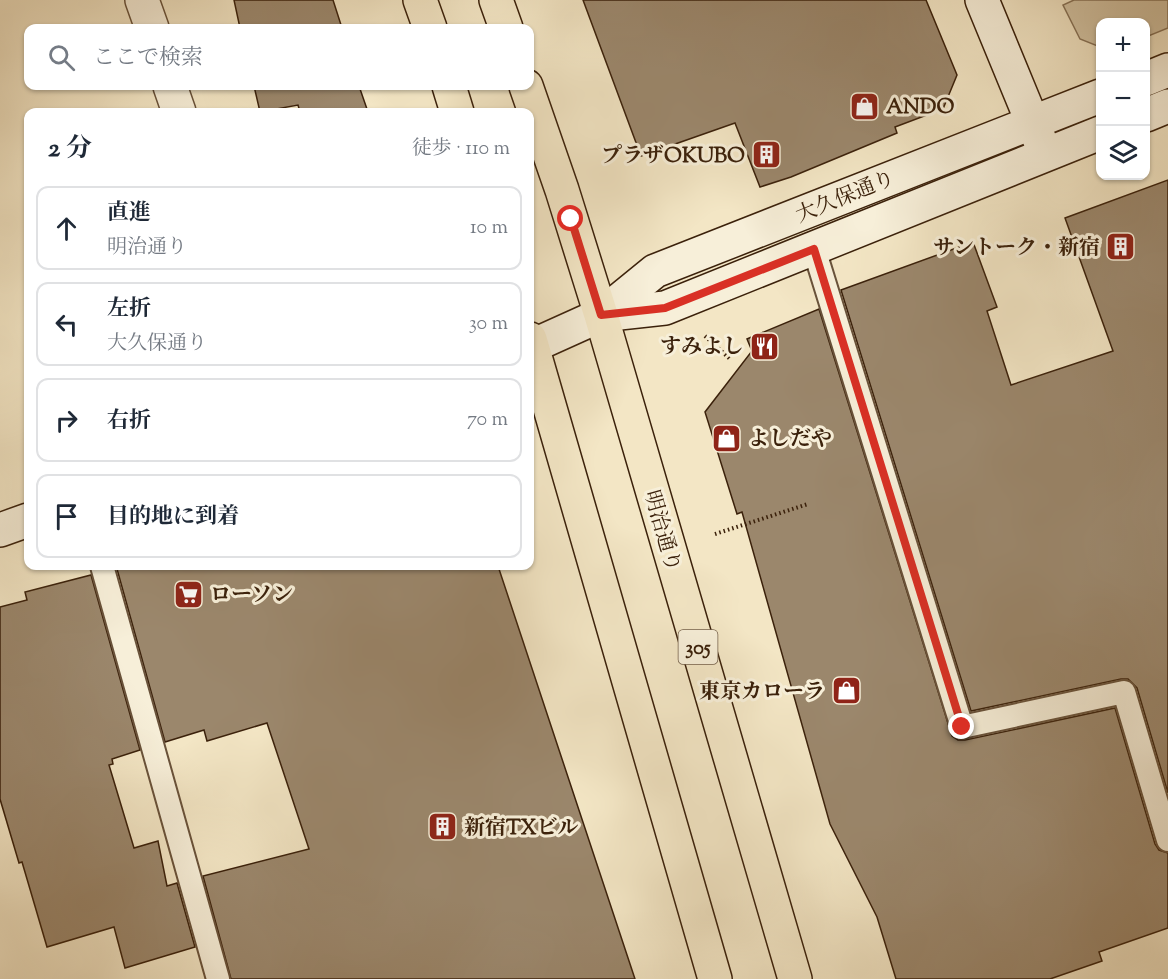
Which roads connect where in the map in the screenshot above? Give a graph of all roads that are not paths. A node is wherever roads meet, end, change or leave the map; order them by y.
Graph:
1 (142, 0) edge
2 (420, 0) edge
3 (496, 0) edge
4 (982, 0) edge
5 (151, 24) edge
6 (429, 24) edge
7 (505, 24) edge
8 (1168, 70) edge
9 (1150, 77) edge
10 (171, 90) edge
11 (450, 90) edge
12 (526, 90) edge
13 (1096, 98) edge
14 (1168, 106) edge
15 (178, 108) edge
16 (457, 108) edge
17 (533, 108) edge
18 (534, 111) edge
19 (1150, 113) edge
20 (1032, 122) junction
21 (1096, 135) edge
22 (1046, 154) junction
23 (814, 249) junction
24 (601, 315) junction
25 (534, 342) edge
26 (534, 358) edge
27 (24, 521) edge
28 (0, 530) edge
29 (103, 570) edge
30 (1168, 840) edge
31 (218, 979) edge
32 (715, 979) edge
33 (795, 979) edge

1 - 5 main road
2 - 6 main road
3 - 7 main road
4 - 20 main road
8 - 9 main road
10 - 15 main road
11 - 16 main road
12 - 17 main road, 明治通り / 305
13 - 20 main road, 大久保通り
14 - 19 main road
18 - 24 main road, 明治通り / 305
20 - 22 main road
20 - 24 main road, 大久保通り
21 - 22 main road, 大久保通り
22 - 23 main road, 大久保通り
23 - 24 main road, 大久保通り
23 - 30 lane
24 - 25 main road, 大久保通り
24 - 33 main road, 明治通り / 305
26 - 32 main road
27 - 28 main road
29 - 31 lane

